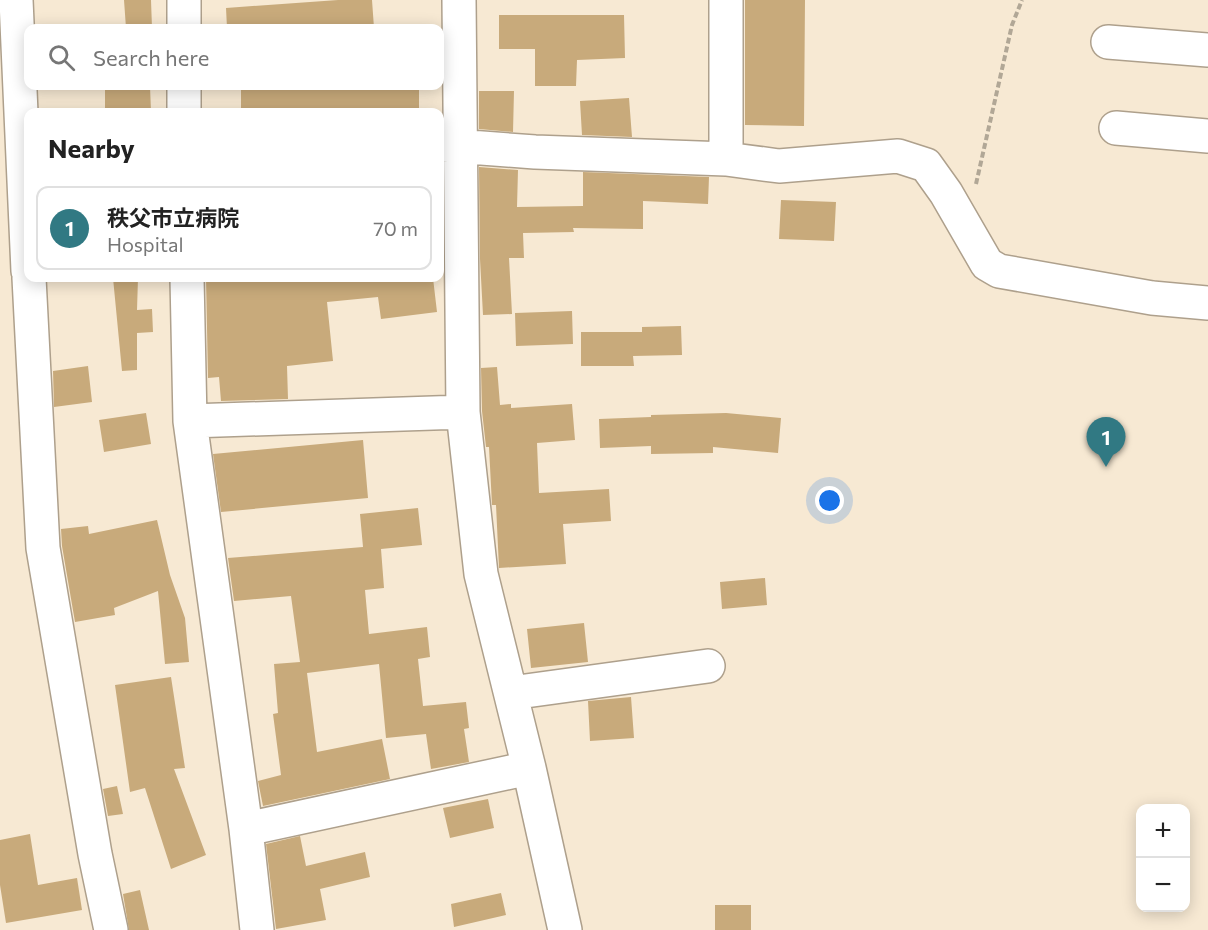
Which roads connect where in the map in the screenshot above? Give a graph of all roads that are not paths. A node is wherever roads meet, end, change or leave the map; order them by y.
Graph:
1 (16, 0) edge
2 (184, 0) edge
3 (459, 0) edge
4 (726, 0) edge
5 (184, 24) edge
6 (1108, 42) dead end
7 (1208, 50) edge
8 (184, 90) edge
9 (184, 108) edge
10 (1116, 128) dead end
11 (1208, 136) edge
12 (17, 139) edge
13 (451, 145) edge
14 (726, 159) junction
15 (24, 223) edge
16 (29, 282) edge
17 (187, 282) edge
18 (1208, 303) edge
19 (463, 412) junction
20 (190, 421) junction
21 (708, 666) dead end
22 (511, 693) junction
23 (529, 768) junction
24 (246, 829) junction
25 (111, 930) edge
26 (257, 930) edge
27 (565, 930) edge

1 - 12 street
2 - 5 street
3 - 13 street
4 - 14 street
6 - 7 street
8 - 9 street
10 - 11 street
12 - 15 street
13 - 14 street
13 - 19 street
14 - 18 street
16 - 25 street
17 - 20 street
19 - 20 street
19 - 22 street
20 - 24 street
21 - 22 street
22 - 23 street
23 - 24 street
23 - 27 street
24 - 26 street

